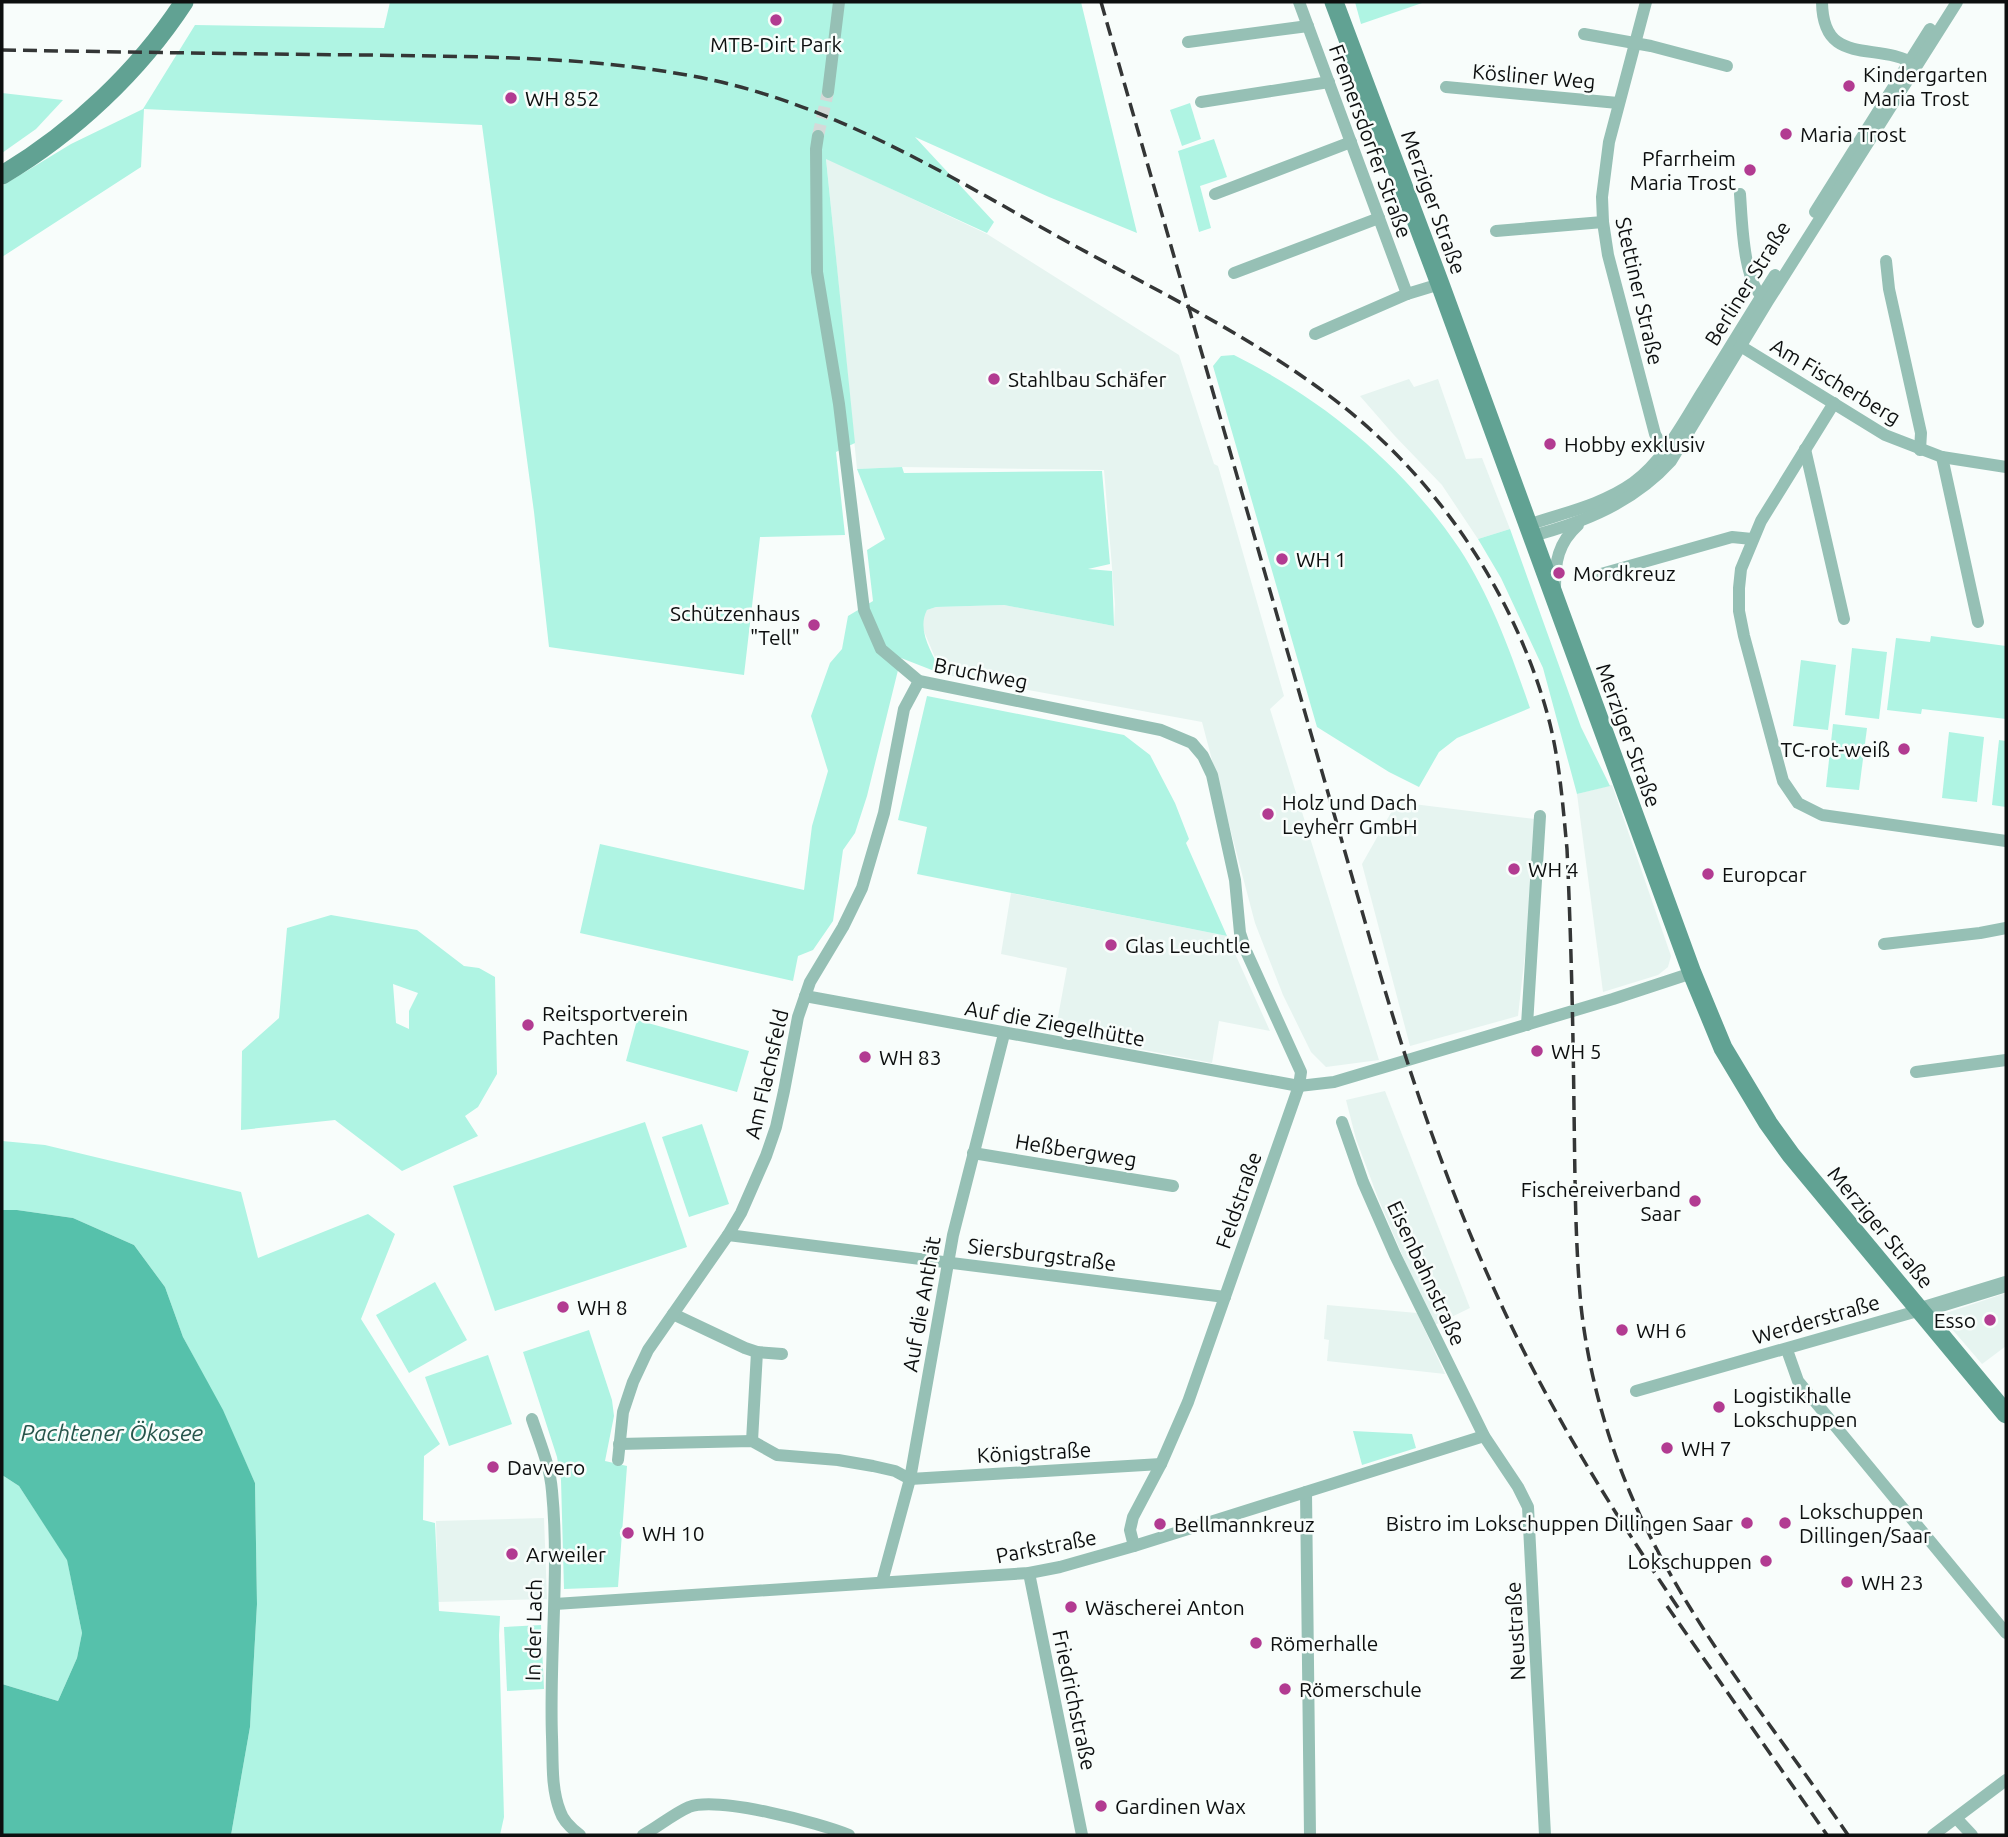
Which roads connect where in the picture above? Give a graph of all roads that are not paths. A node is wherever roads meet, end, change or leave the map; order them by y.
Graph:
1 (184, 2) edge
2 (839, 2) edge
3 (1299, 2) edge
4 (1334, 2) edge
5 (1646, 2) edge
6 (1822, 2) edge
7 (1947, 2) edge
8 (1957, 2) edge
9 (1308, 26) junction
10 (1584, 34) dead end
11 (1188, 42) dead end
12 (1635, 43) junction
13 (1913, 63) junction
14 (1727, 66) dead end
15 (1329, 82) junction
16 (1446, 87) dead end
17 (828, 92) tunnel mouth
18 (1202, 102) dead end
19 (1618, 103) junction
20 (818, 136) tunnel mouth
21 (1352, 142) junction
22 (2, 175) edge
23 (1215, 194) dead end
24 (1740, 194) dead end
25 (1379, 218) junction
26 (1603, 222) junction
27 (1496, 231) dead end
28 (1886, 261) dead end
29 (1234, 273) dead end
30 (1440, 284) junction
31 (1407, 294) junction
32 (1765, 299) junction
33 (1315, 334) dead end
34 (1737, 344) junction
35 (1834, 403) junction
36 (1805, 449) junction
37 (1920, 450) junction
38 (1667, 457) junction
39 (1942, 457) junction
40 (2006, 467) edge
41 (1583, 520) junction
42 (1530, 531) junction
43 (1752, 539) junction
44 (1594, 576) dead end
45 (1555, 597) junction
46 (1844, 619) dead end
47 (1978, 622) dead end
48 (919, 681) junction
49 (1540, 816) dead end
50 (2006, 841) edge
51 (2006, 928) edge
52 (1884, 944) dead end
53 (1692, 973) junction
54 (805, 996) junction
55 (1527, 1025) junction
56 (1004, 1034) junction
57 (2006, 1060) edge
58 (1916, 1072) dead end
59 (1299, 1086) junction
60 (1342, 1122) dead end
61 (973, 1153) junction
62 (1173, 1186) dead end
63 (728, 1235) junction
64 (948, 1261) junction
65 (2006, 1284) edge
66 (1224, 1297) junction
67 (1921, 1310) junction
68 (673, 1314) junction
69 (1787, 1350) junction
70 (757, 1352) junction
71 (782, 1354) dead end
72 (1636, 1391) dead end
73 (2006, 1413) edge
74 (533, 1419) dead end
75 (1484, 1436) junction
76 (752, 1441) junction
77 (619, 1444) junction
78 (618, 1460) dead end
79 (1161, 1464) junction
80 (910, 1479) junction
81 (1306, 1492) junction
82 (1134, 1546) junction
83 (1030, 1573) junction
84 (882, 1582) junction
85 (555, 1604) junction
86 (2006, 1633) edge
87 (2006, 1780) edge
88 (1957, 1819) junction
89 (580, 1835) edge
90 (643, 1835) edge
91 (849, 1835) edge
92 (1082, 1835) edge
93 (1310, 1835) edge
94 (1545, 1835) edge
95 (1933, 1835) edge
96 (1972, 1835) edge

1 - 22 main road
2 - 17 street
3 - 9 street, Fremersdorfer Straße
4 - 30 main road, Merziger Straße
5 - 12 street, Stettiner Straße
6 - 13 street
7 - 13 street, Berliner Straße
8 - 13 street, Berliner Straße
9 - 11 street
9 - 15 street, Fremersdorfer Straße
10 - 12 street
12 - 14 street
12 - 19 street, Stettiner Straße
13 - 32 street, Berliner Straße
15 - 18 street
15 - 21 street, Fremersdorfer Straße
16 - 19 street, Kösliner Weg
19 - 26 street, Stettiner Straße
20 - 48 street, Bruchweg
21 - 23 street
21 - 25 street, Fremersdorfer Straße
24 - 32 street
25 - 29 street
25 - 31 street, Fremersdorfer Straße
26 - 27 street
26 - 38 street, Stettiner Straße
28 - 37 street, Am Fischerberg
30 - 31 street
30 - 42 main road, Merziger Straße
31 - 33 street
32 - 34 street, Berliner Straße
34 - 35 street, Am Fischerberg
34 - 38 street, Berliner Straße
35 - 36 street
35 - 37 street, Am Fischerberg
36 - 43 street
36 - 46 street
37 - 39 street, Am Fischerberg
38 - 41 street, Berliner Straße
38 - 42 street, Berliner Straße
39 - 40 street, Am Fischerberg
39 - 47 street
41 - 42 street, Berliner Straße
41 - 45 street, Berliner Straße
42 - 45 main road, Merziger Straße
43 - 44 street
43 - 50 street
45 - 53 main road, Merziger Straße
48 - 54 street, Am Flachsfeld
48 - 59 street, Bruchweg
49 - 55 street
51 - 52 street
53 - 55 street
53 - 67 main road, Merziger Straße
54 - 56 street, Auf die Ziegelhütte
54 - 63 street, Am Flachsfeld
55 - 59 street
56 - 59 street, Auf die Ziegelhütte
56 - 61 street, Auf die Anthät
57 - 58 street
59 - 66 street, Feldstraße
60 - 75 street, Eisenbahnstraße
61 - 62 street, Heßbergweg
61 - 64 street, Auf die Anthät
63 - 64 street, Siersburgstraße
63 - 68 street, Am Flachsfeld
64 - 66 street, Siersburgstraße
64 - 80 street, Auf die Anthät
65 - 67 street, Werderstraße
66 - 79 street, Feldstraße
67 - 69 street, Werderstraße
67 - 73 main road, Merziger Straße
68 - 70 street
68 - 77 street, Am Flachsfeld
69 - 72 street, Werderstraße
69 - 86 street
70 - 71 street
70 - 76 street
74 - 85 street, In der Lach
75 - 81 street, Parkstraße
75 - 94 street, Neustraße
76 - 77 street
76 - 80 street
77 - 78 street, Am Flachsfeld
79 - 80 street, Königstraße
79 - 82 street, Feldstraße
80 - 84 street, Auf die Anthät
81 - 82 street, Parkstraße
81 - 93 street
82 - 83 street, Parkstraße
83 - 84 street, Parkstraße
83 - 92 street, Friedrichstraße
84 - 85 street, Parkstraße
85 - 89 street, In der Lach
87 - 88 street
88 - 95 street
88 - 96 street
90 - 91 street

